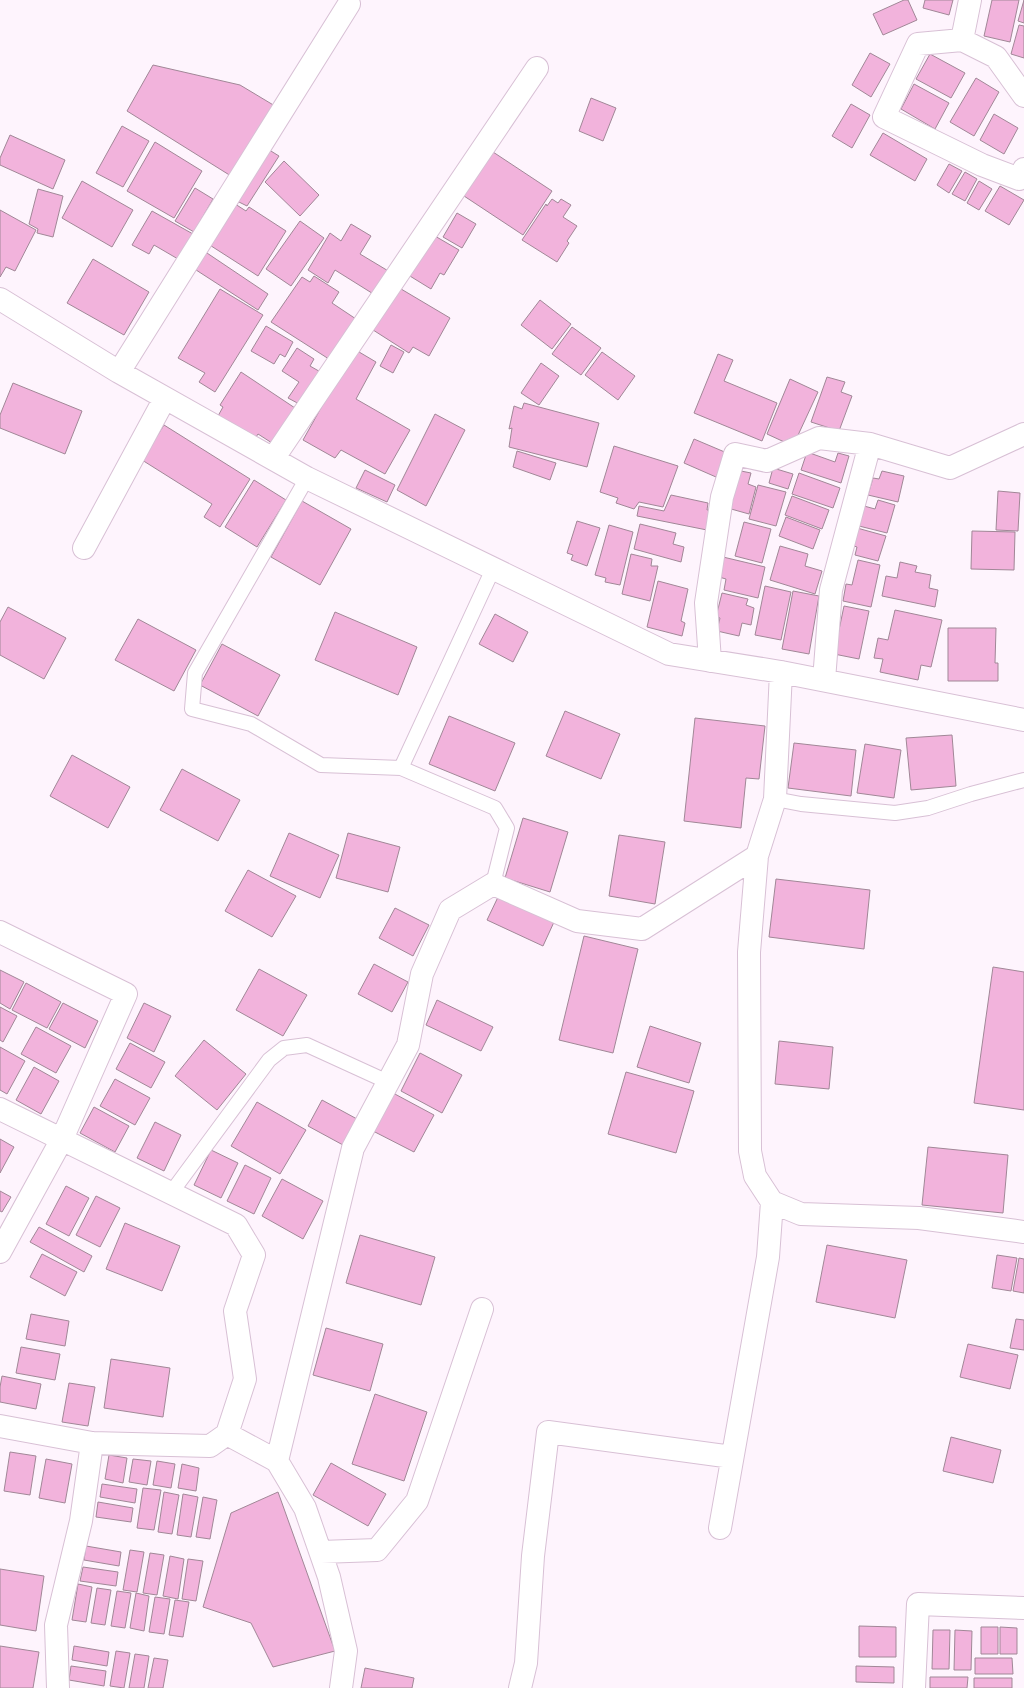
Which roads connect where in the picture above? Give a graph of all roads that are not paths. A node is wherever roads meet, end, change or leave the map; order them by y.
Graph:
1 (970, 0) edge
2 (348, 4) dead end
3 (962, 40) junction
4 (537, 68) dead end
5 (1024, 96) edge
6 (1024, 169) edge
7 (0, 299) edge
8 (119, 372) junction
9 (165, 398) junction
10 (1024, 434) edge
11 (870, 444) junction
12 (273, 459) junction
13 (307, 478) junction
14 (84, 548) dead end
15 (493, 569) junction
16 (710, 661) junction
17 (781, 672) junction
18 (824, 680) junction
19 (1024, 720) edge
20 (401, 768) junction
21 (1024, 780) edge
22 (775, 799) junction
23 (757, 856) junction
24 (493, 884) junction
25 (0, 932) edge
26 (388, 1082) junction
27 (0, 1109) edge
28 (62, 1139) junction
29 (171, 1193) junction
30 (772, 1202) junction
31 (1024, 1232) edge
32 (0, 1252) edge
33 (482, 1309) dead end
34 (0, 1426) edge
35 (226, 1434) junction
36 (92, 1443) junction
37 (732, 1457) junction
38 (277, 1461) junction
39 (720, 1528) dead end
40 (321, 1552) junction
41 (1024, 1608) edge
42 (58, 1688) edge
43 (341, 1688) edge
44 (520, 1688) edge
45 (914, 1688) edge

1 - 3 street
2 - 8 street
3 - 5 street
3 - 6 street
4 - 12 street
7 - 8 street
8 - 9 street
9 - 12 street
9 - 14 street
10 - 11 street
11 - 16 street
11 - 18 street
12 - 13 street
13 - 15 street
13 - 20 lane
15 - 16 street
15 - 20 lane
16 - 17 street
17 - 18 street
17 - 22 street
18 - 19 street
20 - 24 lane
21 - 22 lane
22 - 23 street
23 - 24 street
23 - 30 street
24 - 26 street
25 - 28 street
26 - 29 lane
26 - 38 street
27 - 28 street
28 - 29 street
28 - 32 street
29 - 35 street
30 - 31 street
30 - 37 street
33 - 40 street
34 - 36 street
35 - 36 street
35 - 38 street
36 - 42 street
37 - 39 street
37 - 44 street
38 - 40 street
40 - 43 street
41 - 45 street

